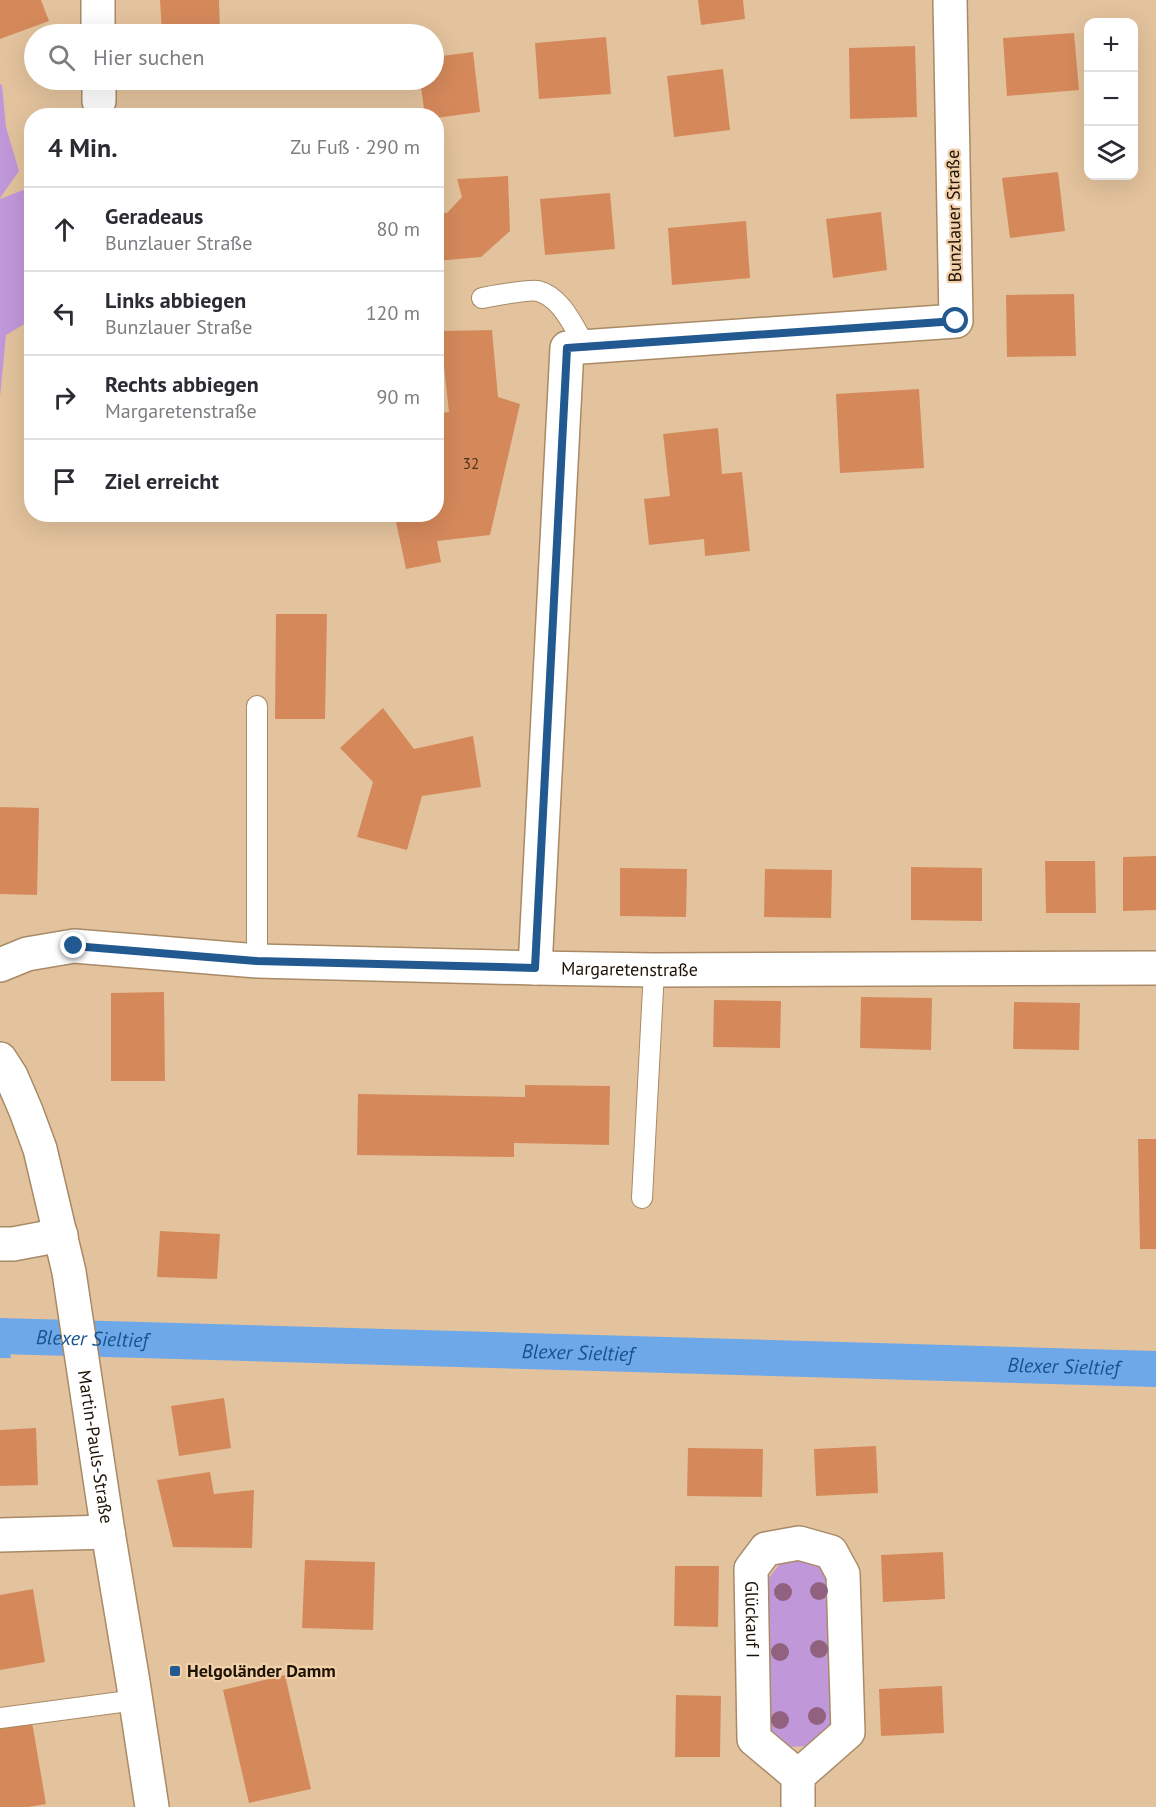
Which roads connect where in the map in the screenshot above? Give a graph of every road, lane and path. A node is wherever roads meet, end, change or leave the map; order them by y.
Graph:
1 (98, 0) edge
2 (950, 0) edge
3 (98, 24) edge
4 (482, 298) dead end
5 (585, 347) junction
6 (257, 706) dead end
7 (257, 961) junction
8 (0, 965) edge
9 (535, 968) junction
10 (1156, 968) edge
11 (654, 970) junction
12 (0, 1059) edge
13 (642, 1198) dead end
14 (61, 1235) junction
15 (0, 1244) edge
16 (108, 1532) junction
17 (0, 1535) edge
18 (136, 1700) junction
19 (0, 1718) edge
20 (798, 1792) edge
21 (152, 1807) edge

1 - 3 street
2 - 5 street, Bunzlauer Straße
4 - 5 lane
5 - 9 street
6 - 7 lane
7 - 8 street, Margaretenstraße
7 - 9 street, Margaretenstraße
9 - 11 street, Margaretenstraße
10 - 11 street, Margaretenstraße
11 - 13 lane
12 - 14 street, Martin-Pauls-Straße
14 - 15 street
14 - 16 street, Martin-Pauls-Straße
16 - 17 street
16 - 18 street, Martin-Pauls-Straße
18 - 19 lane
18 - 21 street, Martin-Pauls-Straße
20 - 20 street, Glückauf I

